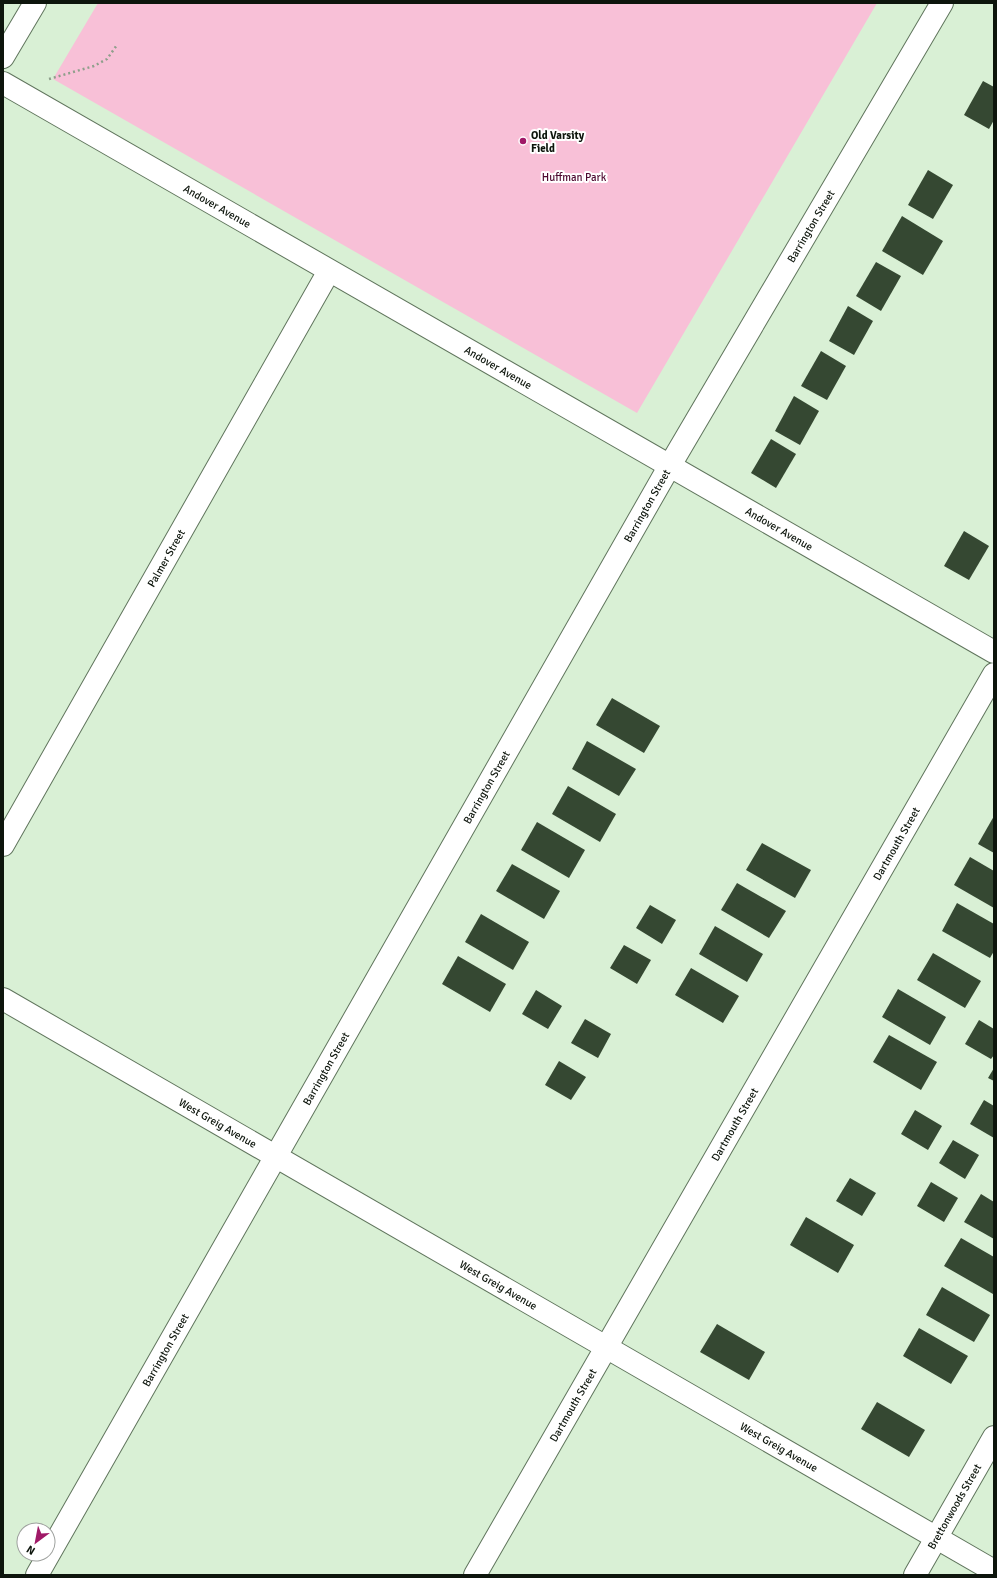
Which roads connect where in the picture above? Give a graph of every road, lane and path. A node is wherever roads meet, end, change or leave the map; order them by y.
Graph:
1 (35, 3) edge
2 (942, 3) edge
3 (117, 45) dead end
4 (3, 57) edge
5 (49, 80) dead end
6 (3, 83) edge
7 (329, 271) junction
8 (670, 467) junction
9 (994, 652) edge
10 (994, 674) edge
11 (3, 845) edge
12 (3, 999) edge
13 (276, 1157) junction
14 (606, 1348) junction
15 (994, 1437) edge
16 (936, 1538) junction
17 (994, 1571) edge
18 (37, 1575) edge
19 (475, 1575) edge
20 (915, 1575) edge

1 - 4 street
2 - 8 street, Barrington Street
3 - 5 path
6 - 7 street, Andover Avenue
7 - 8 street, Andover Avenue
7 - 11 street, Palmer Street
8 - 9 street, Andover Avenue
8 - 13 street, Barrington Street
10 - 14 street, Dartmouth Street
12 - 13 street, West Greig Avenue
13 - 14 street, West Greig Avenue
13 - 18 street, Barrington Street
14 - 16 street, West Greig Avenue
14 - 19 street, Dartmouth Street
15 - 16 street, Brettonwoods Street
16 - 17 street, West Greig Avenue
16 - 20 street, Brettonwoods Street

